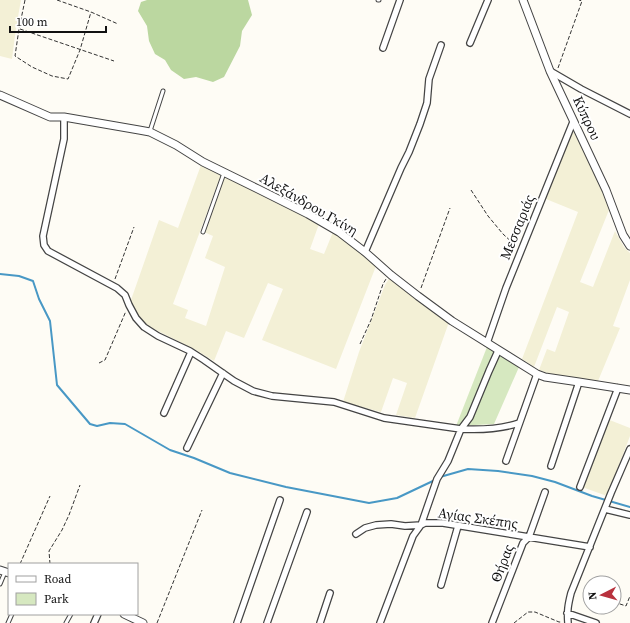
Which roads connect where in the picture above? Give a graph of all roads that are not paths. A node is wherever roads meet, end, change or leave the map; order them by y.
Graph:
1 (400, 0) edge
2 (488, 0) edge
3 (523, 0) edge
4 (470, 43) dead end
5 (441, 45) dead end
6 (383, 48) dead end
7 (553, 73) junction
8 (163, 91) dead end
9 (0, 95) edge
10 (630, 114) edge
11 (64, 117) junction
12 (574, 122) junction
13 (150, 132) junction
14 (224, 173) junction
15 (203, 232) dead end
16 (630, 246) edge
17 (365, 252) junction
18 (487, 343) junction
19 (498, 351) junction
20 (191, 352) junction
21 (223, 373) junction
22 (537, 374) junction
23 (579, 382) junction
24 (618, 388) junction
25 (630, 390) edge
26 (164, 413) dead end
27 (519, 423) junction
28 (461, 429) junction
29 (187, 448) dead end
30 (630, 449) edge
31 (506, 461) dead end
32 (551, 466) dead end
33 (580, 487) dead end
34 (546, 492) dead end
35 (280, 500) dead end
36 (605, 508) junction
37 (307, 512) dead end
38 (630, 515) edge
39 (421, 525) junction
40 (458, 526) junction
41 (356, 534) dead end
42 (528, 537) junction
43 (590, 547) junction
44 (5, 571) edge
45 (0, 584) edge
46 (441, 585) dead end
47 (330, 593) dead end
48 (567, 613) junction
49 (126, 615) edge
50 (143, 623) edge
51 (238, 623) edge
52 (267, 623) edge
53 (320, 623) edge
54 (380, 623) edge
55 (492, 623) edge
56 (568, 623) edge
57 (596, 623) edge

1 - 6 street
2 - 4 street
3 - 7 street, Κύπρου
5 - 17 street
7 - 10 street
7 - 12 street, Κύπρου
8 - 13 lane
9 - 11 street, Αλεξάνδρου Γκίνη
11 - 13 street, Αλεξάνδρου Γκίνη
11 - 20 street
12 - 16 street, Κύπρου
12 - 18 street, Μεσσαριάς
13 - 14 street, Αλεξάνδρου Γκίνη
14 - 15 lane
14 - 17 street, Αλεξάνδρου Γκίνη
17 - 18 street, Αλεξάνδρου Γκίνη
18 - 19 street, Αλεξάνδρου Γκίνη
19 - 22 street, Αλεξάνδρου Γκίνη
19 - 28 street
20 - 21 street
20 - 26 street
21 - 28 street
21 - 29 street
22 - 23 street, Αλεξάνδρου Γκίνη
22 - 27 street
23 - 24 street, Αλεξάνδρου Γκίνη
23 - 32 street
24 - 25 street, Αλεξάνδρου Γκίνη
24 - 33 street
27 - 28 street
27 - 31 street
28 - 39 street
30 - 36 street
34 - 42 street, Θήρας
35 - 51 street
36 - 38 street
36 - 43 street
37 - 52 street
39 - 40 street, Αγίας Σκέπης
39 - 41 street
39 - 54 street, Αγίας Σκέπης
40 - 42 street, Αγίας Σκέπης
40 - 46 street
42 - 43 street, Αγίας Σκέπης
42 - 55 street, Θήρας
43 - 48 street
44 - 45 lane
47 - 53 street
48 - 56 street
48 - 57 street
49 - 50 street

